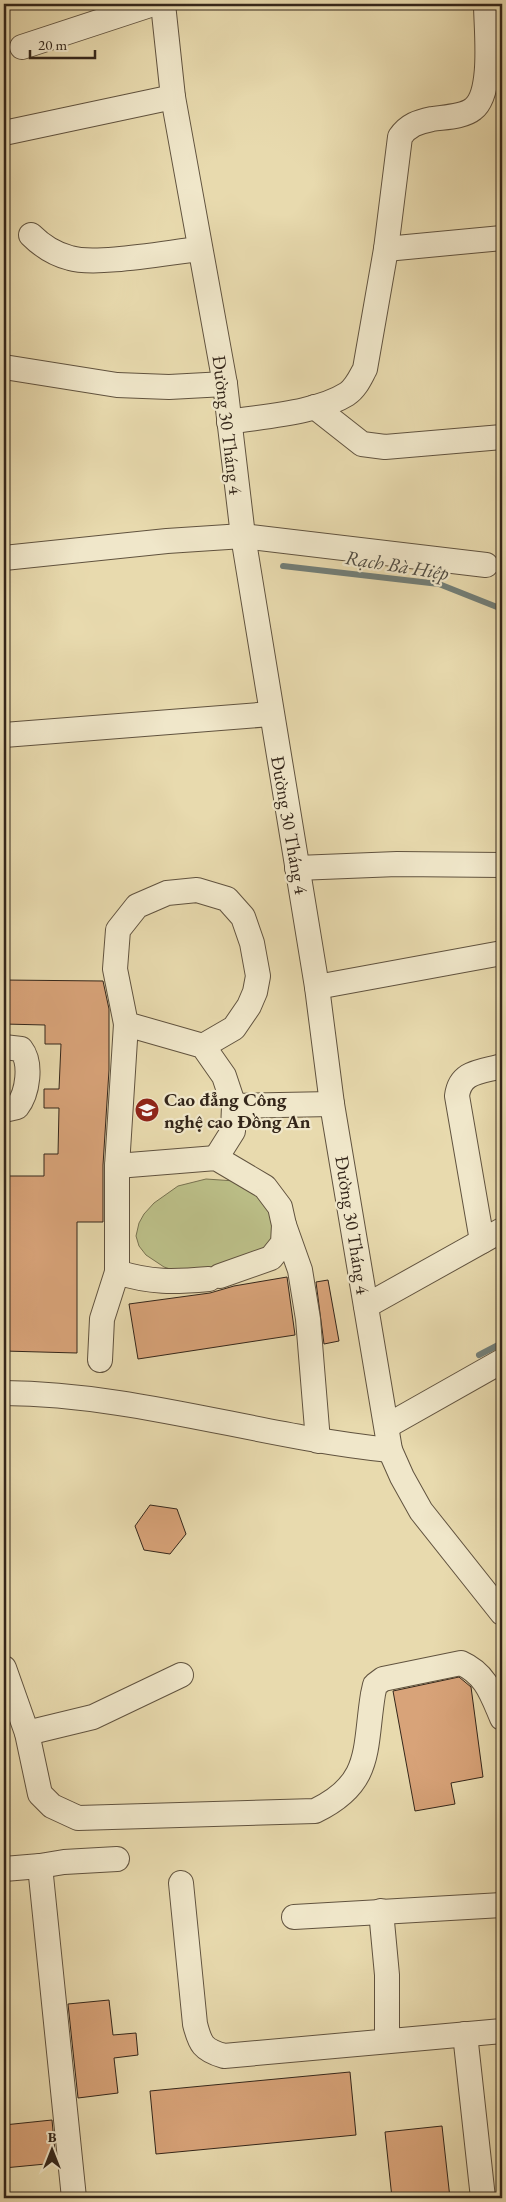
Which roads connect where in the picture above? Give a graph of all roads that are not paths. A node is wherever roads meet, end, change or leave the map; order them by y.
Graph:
1 (153, 4) edge
2 (163, 4) edge
3 (486, 4) edge
4 (22, 47) dead end
5 (174, 97) junction
6 (4, 133) edge
7 (31, 235) dead end
8 (502, 238) edge
9 (200, 249) junction
10 (386, 249) junction
11 (4, 367) edge
12 (225, 384) junction
13 (315, 407) junction
14 (229, 422) junction
15 (502, 437) edge
16 (243, 536) junction
17 (4, 558) edge
18 (486, 565) dead end
19 (271, 714) junction
20 (4, 736) edge
21 (502, 864) edge
22 (298, 868) junction
23 (502, 953) edge
24 (317, 987) junction
25 (126, 1024) junction
26 (203, 1046) junction
27 (4, 1047) edge
28 (502, 1066) edge
29 (332, 1104) junction
30 (234, 1106) junction
31 (4, 1110) edge
32 (216, 1158) junction
33 (117, 1166) junction
34 (284, 1225) junction
35 (502, 1230) edge
36 (482, 1241) junction
37 (117, 1272) junction
38 (366, 1306) junction
39 (100, 1360) dead end
40 (502, 1361) edge
41 (4, 1393) edge
42 (386, 1426) junction
43 (318, 1441) junction
44 (390, 1450) junction
45 (502, 1613) edge
46 (4, 1668) edge
47 (181, 1675) dead end
48 (502, 1718) edge
49 (28, 1733) junction
50 (117, 1859) dead end
51 (40, 1866) junction
52 (4, 1869) edge
53 (181, 1883) dead end
54 (502, 1905) edge
55 (381, 1911) junction
56 (294, 1917) dead end
57 (502, 2031) edge
58 (464, 2034) junction
59 (387, 2041) junction
60 (74, 2198) edge
61 (483, 2198) edge

1 - 4 street
2 - 5 street, Đường 30 Tháng 4
3 - 10 street
5 - 6 street
5 - 9 street, Đường 30 Tháng 4
7 - 9 street
8 - 10 street
9 - 12 street, Đường 30 Tháng 4
10 - 13 street
11 - 12 street
12 - 14 street, Đường 30 Tháng 4
13 - 14 street
13 - 15 street
14 - 16 street, Đường 30 Tháng 4
16 - 17 street
16 - 18 street
16 - 19 street, Đường 30 Tháng 4
19 - 20 street
19 - 22 street, Đường 30 Tháng 4
21 - 22 street
22 - 24 street, Đường 30 Tháng 4
23 - 24 street
24 - 29 street, Đường 30 Tháng 4
25 - 26 street
25 - 26 street
25 - 33 street
26 - 30 street
27 - 31 street
28 - 36 street
29 - 30 street
29 - 38 street, Đường 30 Tháng 4
30 - 32 street
32 - 33 street
32 - 34 street
33 - 37 street
34 - 37 street
34 - 43 street
35 - 36 street
36 - 38 street
37 - 39 street
38 - 42 street, Đường 30 Tháng 4
40 - 42 street
41 - 43 street
42 - 44 street, Đường 30 Tháng 4
43 - 44 street
44 - 45 street, Đường 30 Tháng 4
46 - 49 street
47 - 49 street
48 - 49 street
50 - 51 street
51 - 52 street
51 - 60 street
53 - 59 street
54 - 55 street
55 - 56 street
55 - 59 street
57 - 58 street
58 - 59 street
58 - 61 street

